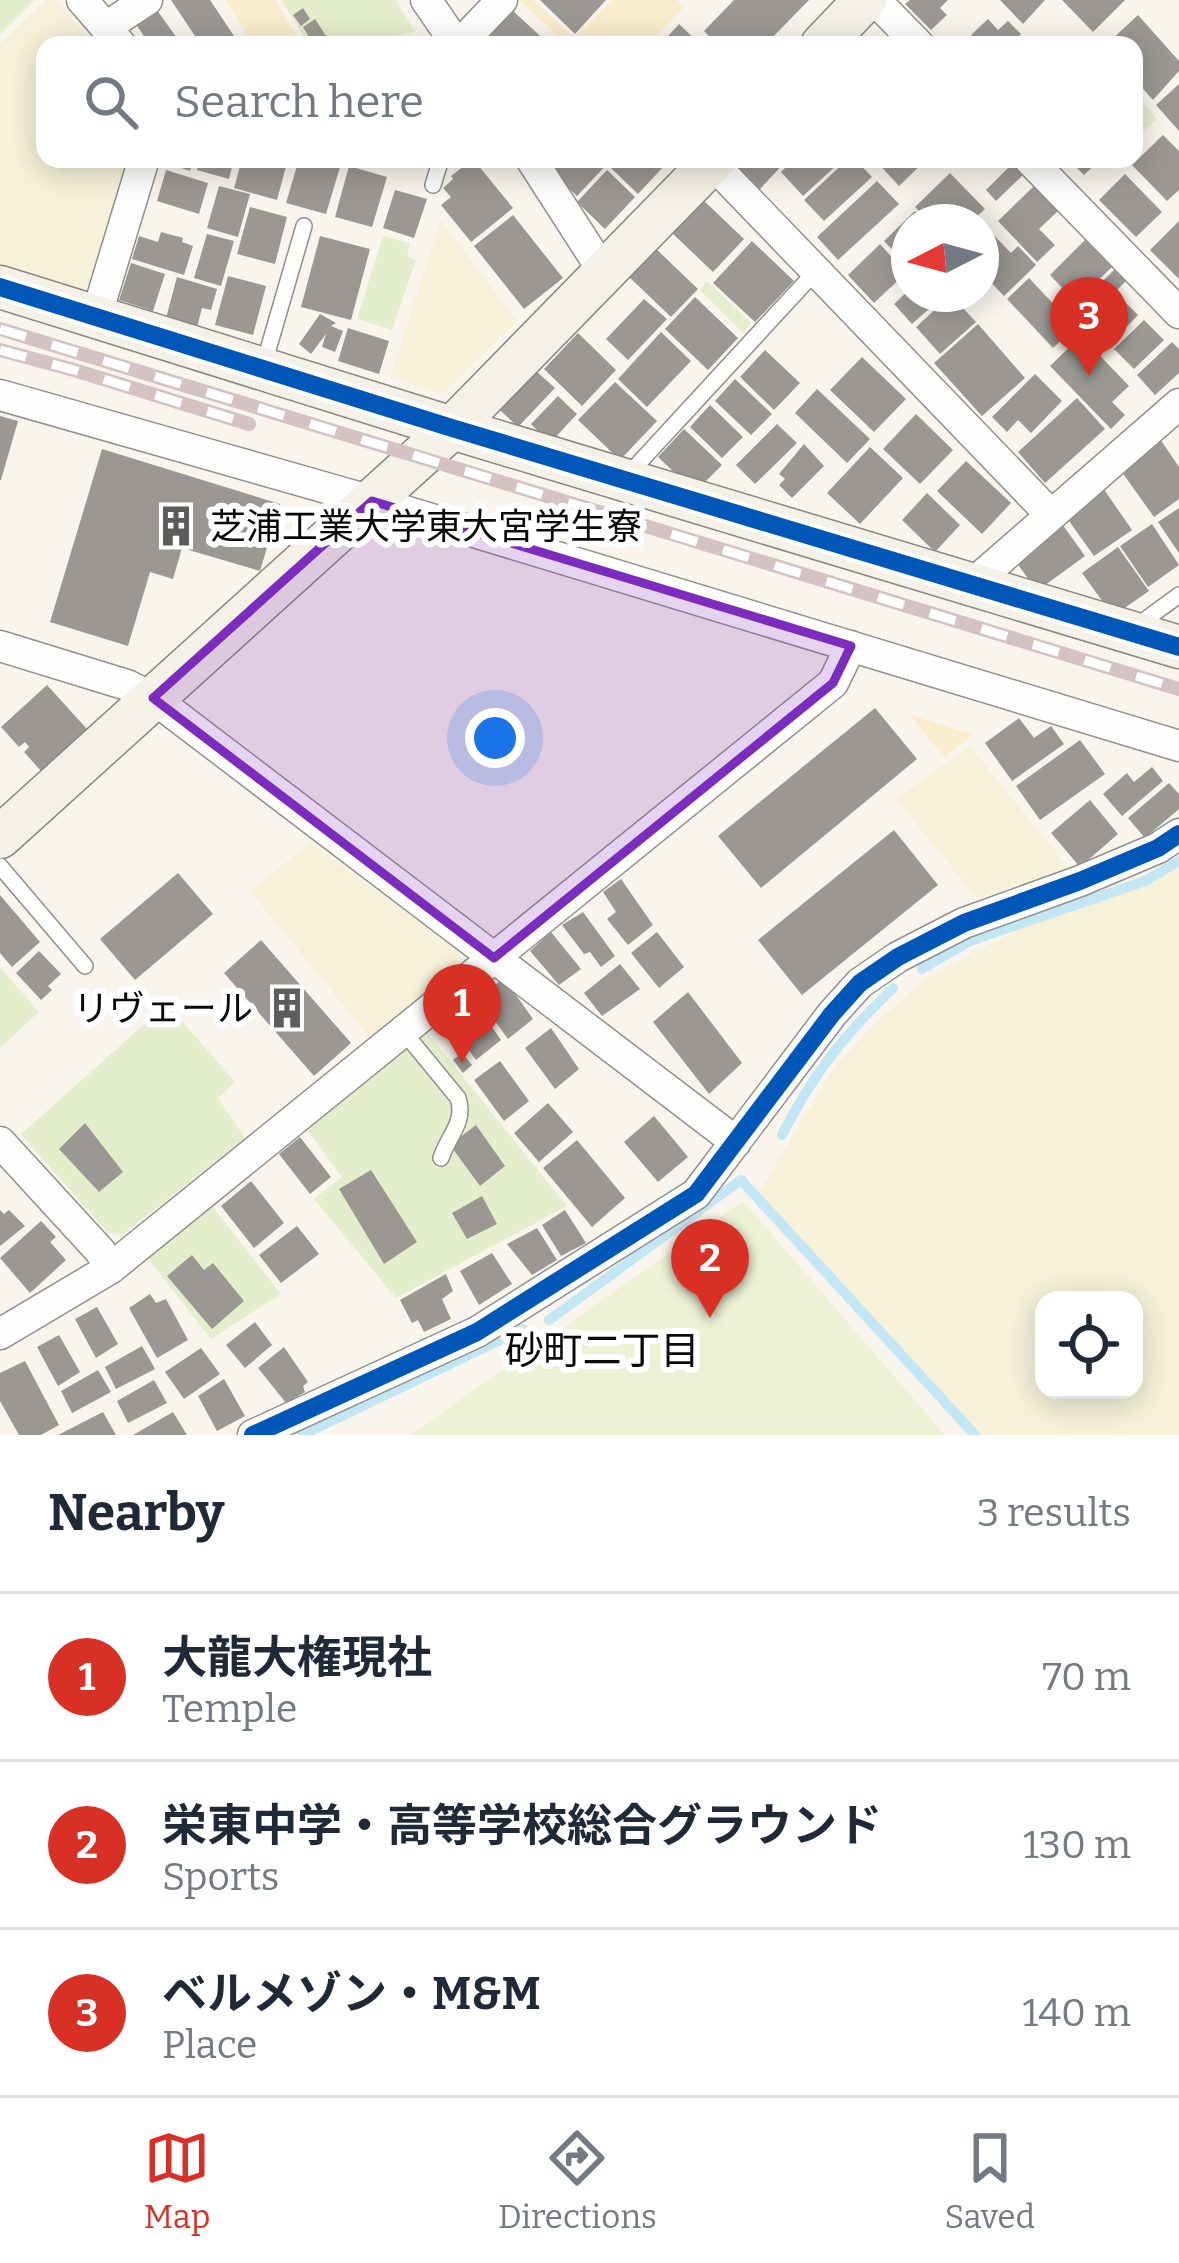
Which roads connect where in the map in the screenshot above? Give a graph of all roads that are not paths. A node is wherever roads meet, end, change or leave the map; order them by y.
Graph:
1 (82, 0) edge
2 (147, 0) edge
3 (426, 0) edge
4 (502, 0) edge
5 (865, 0) edge
6 (875, 0) edge
7 (114, 36) edge
8 (452, 36) edge
9 (467, 36) edge
10 (831, 36) edge
11 (910, 36) edge
12 (141, 168) edge
13 (439, 168) edge
14 (537, 168) edge
15 (706, 168) edge
16 (720, 168) edge
17 (1039, 168) edge
18 (433, 185) dead end
19 (304, 226) dead end
20 (816, 271) junction
21 (605, 274) junction
22 (0, 286) edge
23 (1179, 313) edge
24 (96, 316) junction
25 (262, 369) junction
26 (0, 395) edge
27 (1179, 404) edge
28 (452, 428) junction
29 (623, 480) junction
30 (372, 501) junction
31 (1051, 515) junction
32 (970, 586) junction
33 (1179, 595) edge
34 (1127, 633) junction
35 (0, 646) edge
36 (851, 646) junction
37 (1179, 647) edge
38 (153, 698) junction
39 (1179, 746) edge
40 (1179, 834) edge
41 (0, 837) edge
42 (0, 866) edge
43 (494, 958) junction
44 (85, 966) dead end
45 (404, 1031) junction
46 (0, 1142) edge
47 (736, 1142) junction
48 (441, 1158) dead end
49 (112, 1268) junction
50 (0, 1334) edge
51 (253, 1435) edge

1 - 7 street
2 - 7 street
3 - 8 street
4 - 9 street
5 - 10 street
6 - 11 street
12 - 24 street
13 - 18 lane
14 - 21 street
15 - 21 street
16 - 20 street
17 - 23 street
19 - 25 lane
20 - 29 lane
20 - 31 street
21 - 28 street
22 - 24 street
24 - 25 street
25 - 28 street
26 - 30 street
27 - 31 street
28 - 29 street
28 - 30 street
29 - 32 street
30 - 36 street
30 - 38 street
31 - 32 street
32 - 34 street
33 - 34 lane
34 - 37 street
35 - 38 street
36 - 39 street
36 - 43 street
38 - 41 street
38 - 43 street
40 - 47 street
42 - 44 lane
43 - 45 street
43 - 47 street
45 - 48 lane
45 - 49 street
46 - 49 street
47 - 51 street
49 - 50 street

